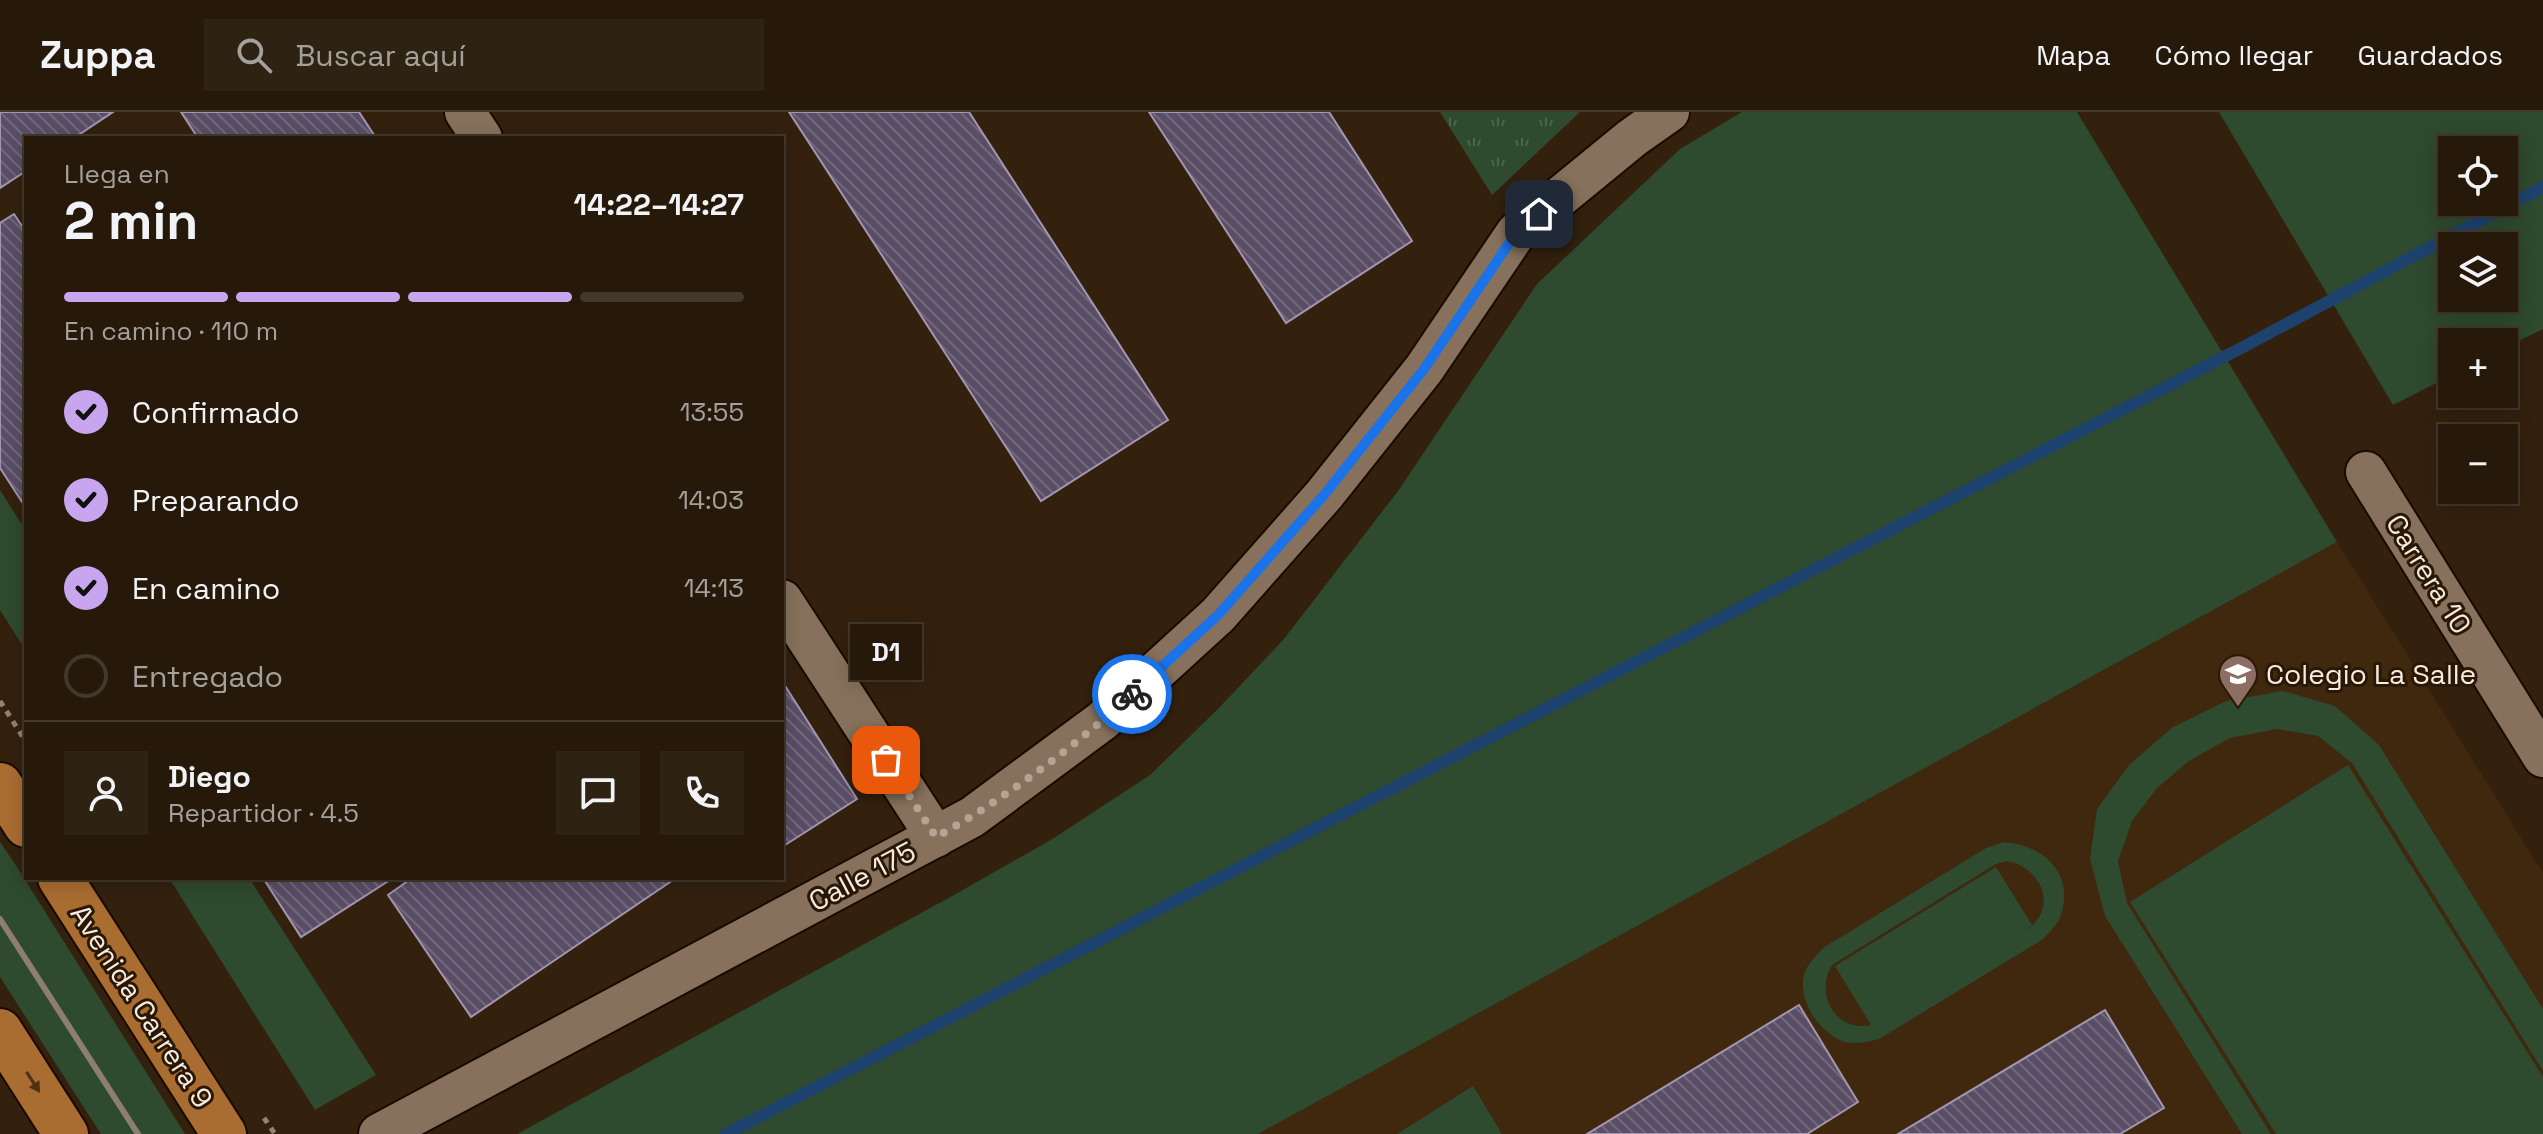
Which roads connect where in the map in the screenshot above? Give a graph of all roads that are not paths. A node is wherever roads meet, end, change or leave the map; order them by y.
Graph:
1 (465, 112) edge
2 (1669, 112) edge
3 (481, 136) edge
4 (2366, 472) dead end
5 (784, 603) edge
6 (2543, 757) edge
7 (0, 785) edge
8 (24, 822) edge
9 (936, 837) junction
10 (61, 880) edge
11 (0, 1031) edge
12 (66, 1134) edge
13 (224, 1134) edge
14 (379, 1134) edge

1 - 3 street
2 - 9 street, Calle 175
4 - 6 street, Carrera 10
5 - 9 street
7 - 8 main road
9 - 14 street, Calle 175
10 - 13 main road, Avenida Carrera 9
11 -> 12 main road

